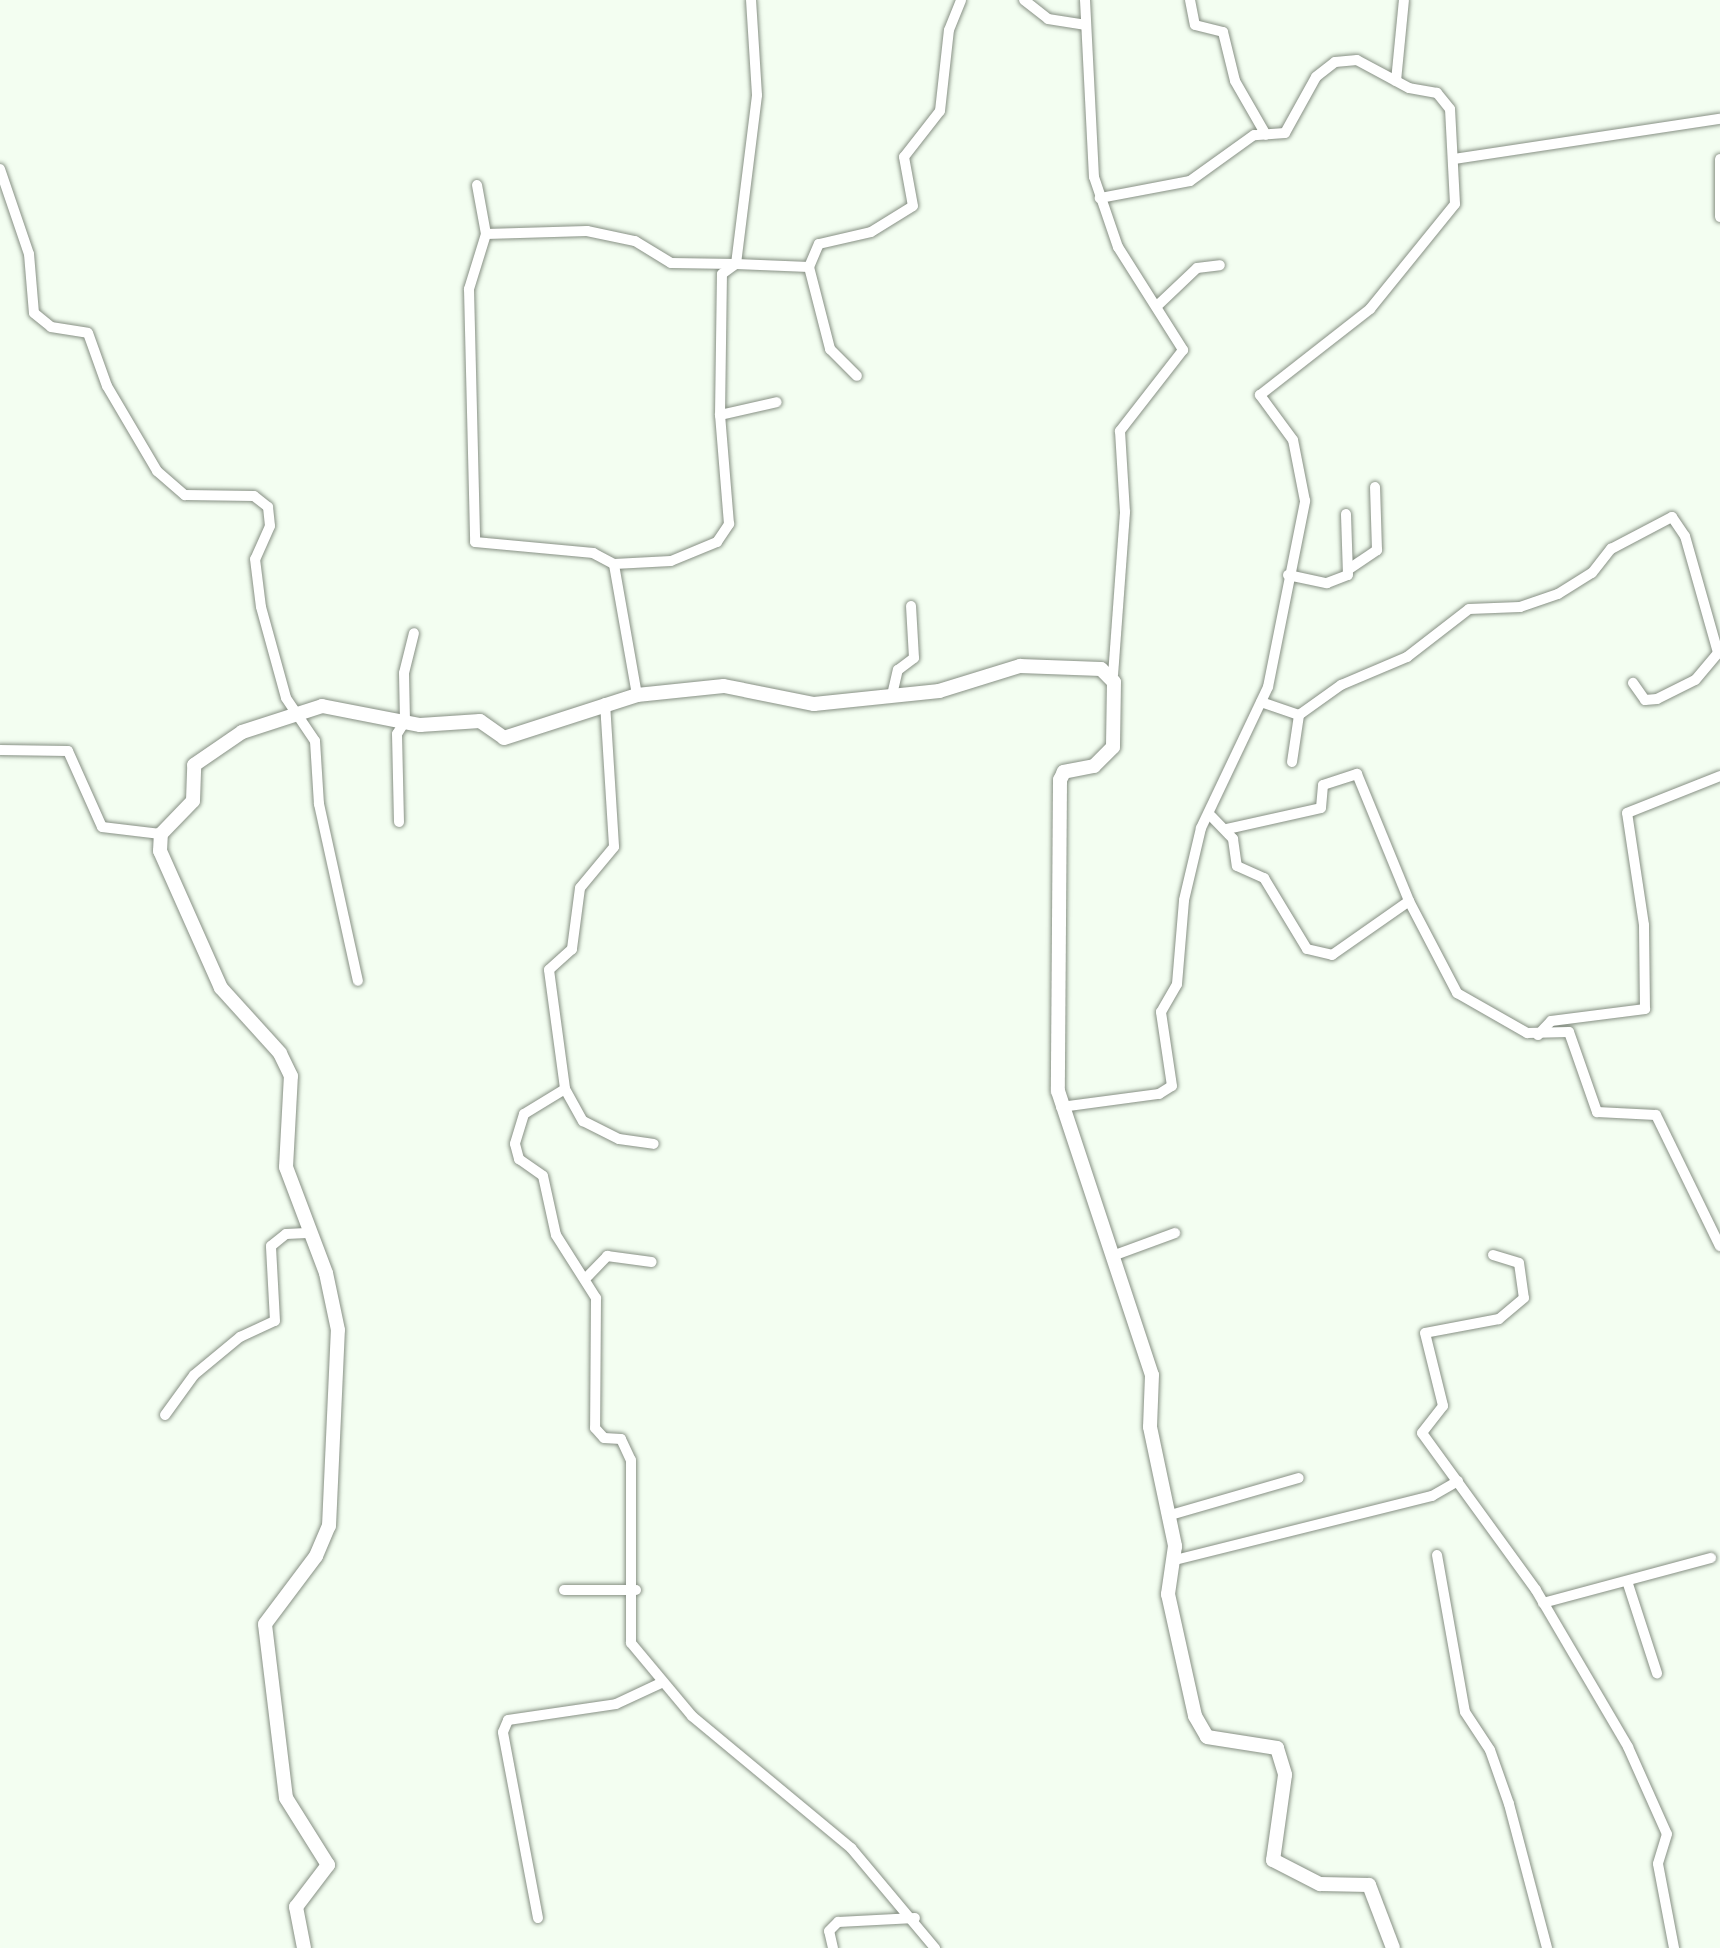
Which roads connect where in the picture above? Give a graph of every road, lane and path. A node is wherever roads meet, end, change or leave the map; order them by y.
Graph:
1 (751, 0) edge
2 (961, 0) edge
3 (1024, 0) edge
4 (1085, 0) edge
5 (1190, 0) edge
6 (1402, 3) edge
7 (1085, 25) junction
8 (1396, 81) junction
9 (1720, 119) edge
10 (1266, 135) junction
11 (1454, 159) junction
12 (1720, 159) edge
13 (0, 169) edge
14 (477, 185) dead end
15 (1100, 198) junction
16 (1720, 217) edge
17 (486, 234) junction
18 (736, 264) junction
19 (1220, 265) dead end
20 (809, 267) junction
21 (1157, 306) junction
22 (857, 376) dead end
23 (777, 402) dead end
24 (720, 415) junction
25 (1375, 487) dead end
26 (1346, 514) dead end
27 (614, 564) junction
28 (1349, 569) junction
29 (1288, 575) junction
30 (911, 606) dead end
31 (414, 633) dead end
32 (1113, 675) junction
33 (1633, 683) dead end
34 (637, 695) junction
35 (892, 695) junction
36 (1261, 702) junction
37 (605, 703) junction
38 (1299, 715) junction
39 (296, 717) junction
40 (405, 721) junction
41 (0, 750) edge
42 (1292, 762) dead end
43 (1720, 776) edge
44 (1211, 816) junction
45 (399, 822) dead end
46 (1227, 829) junction
47 (161, 834) junction
48 (1409, 901) junction
49 (358, 981) dead end
50 (1538, 1035) junction
51 (565, 1089) junction
52 (1061, 1107) junction
53 (654, 1144) dead end
54 (307, 1233) junction
55 (1175, 1233) dead end
56 (1720, 1246) edge
57 (1115, 1255) junction
58 (1493, 1255) dead end
59 (652, 1262) dead end
60 (588, 1276) junction
61 (165, 1415) dead end
62 (1299, 1478) dead end
63 (1458, 1481) junction
64 (1167, 1516) junction
65 (1437, 1555) dead end
66 (1711, 1558) dead end
67 (1175, 1560) junction
68 (1628, 1584) junction
69 (564, 1590) dead end
70 (636, 1590) junction
71 (1543, 1603) junction
72 (1657, 1673) dead end
73 (661, 1683) junction
74 (538, 1918) dead end
75 (915, 1918) junction
76 (304, 1948) edge
77 (833, 1948) edge
78 (935, 1948) edge
79 (1393, 1948) edge
80 (1547, 1948) edge
81 (1674, 1948) edge

1 - 18 street
2 - 20 street
3 - 7 street
4 - 7 street
5 - 10 street
6 - 8 street
7 - 15 street
8 - 10 street
8 - 11 street
9 - 11 street
10 - 15 street
11 - 29 street
12 - 16 street
13 - 39 street
14 - 17 street
15 - 21 street
17 - 18 street
17 - 27 street
18 - 20 street
18 - 24 street
19 - 21 street
20 - 22 street
21 - 32 street
23 - 24 street
24 - 27 street
25 - 28 street
26 - 28 street
27 - 34 street
28 - 29 street
29 - 36 street
30 - 35 street
31 - 40 street
32 - 35 street
32 - 52 street
33 - 38 street
34 - 35 street
34 - 37 street
36 - 38 street
36 - 44 street
37 - 40 street
37 - 51 street
38 - 42 street
39 - 40 street
39 - 47 street
39 - 49 street
40 - 45 street
41 - 47 street
43 - 50 street
44 - 46 street
44 - 52 street
46 - 48 street
46 - 48 street
47 - 54 street
48 - 50 street
50 - 56 street
51 - 53 street
51 - 60 street
52 - 57 street
54 - 61 street
54 - 76 street
55 - 57 street
57 - 64 street
58 - 63 street
59 - 60 street
60 - 70 street
62 - 64 street
63 - 67 street
63 - 71 street
64 - 67 street
65 - 80 street
66 - 68 street
67 - 79 street
68 - 71 street
68 - 72 street
69 - 70 street
70 - 73 street
71 - 81 street
73 - 74 street
73 - 75 street
75 - 77 street
75 - 78 street

